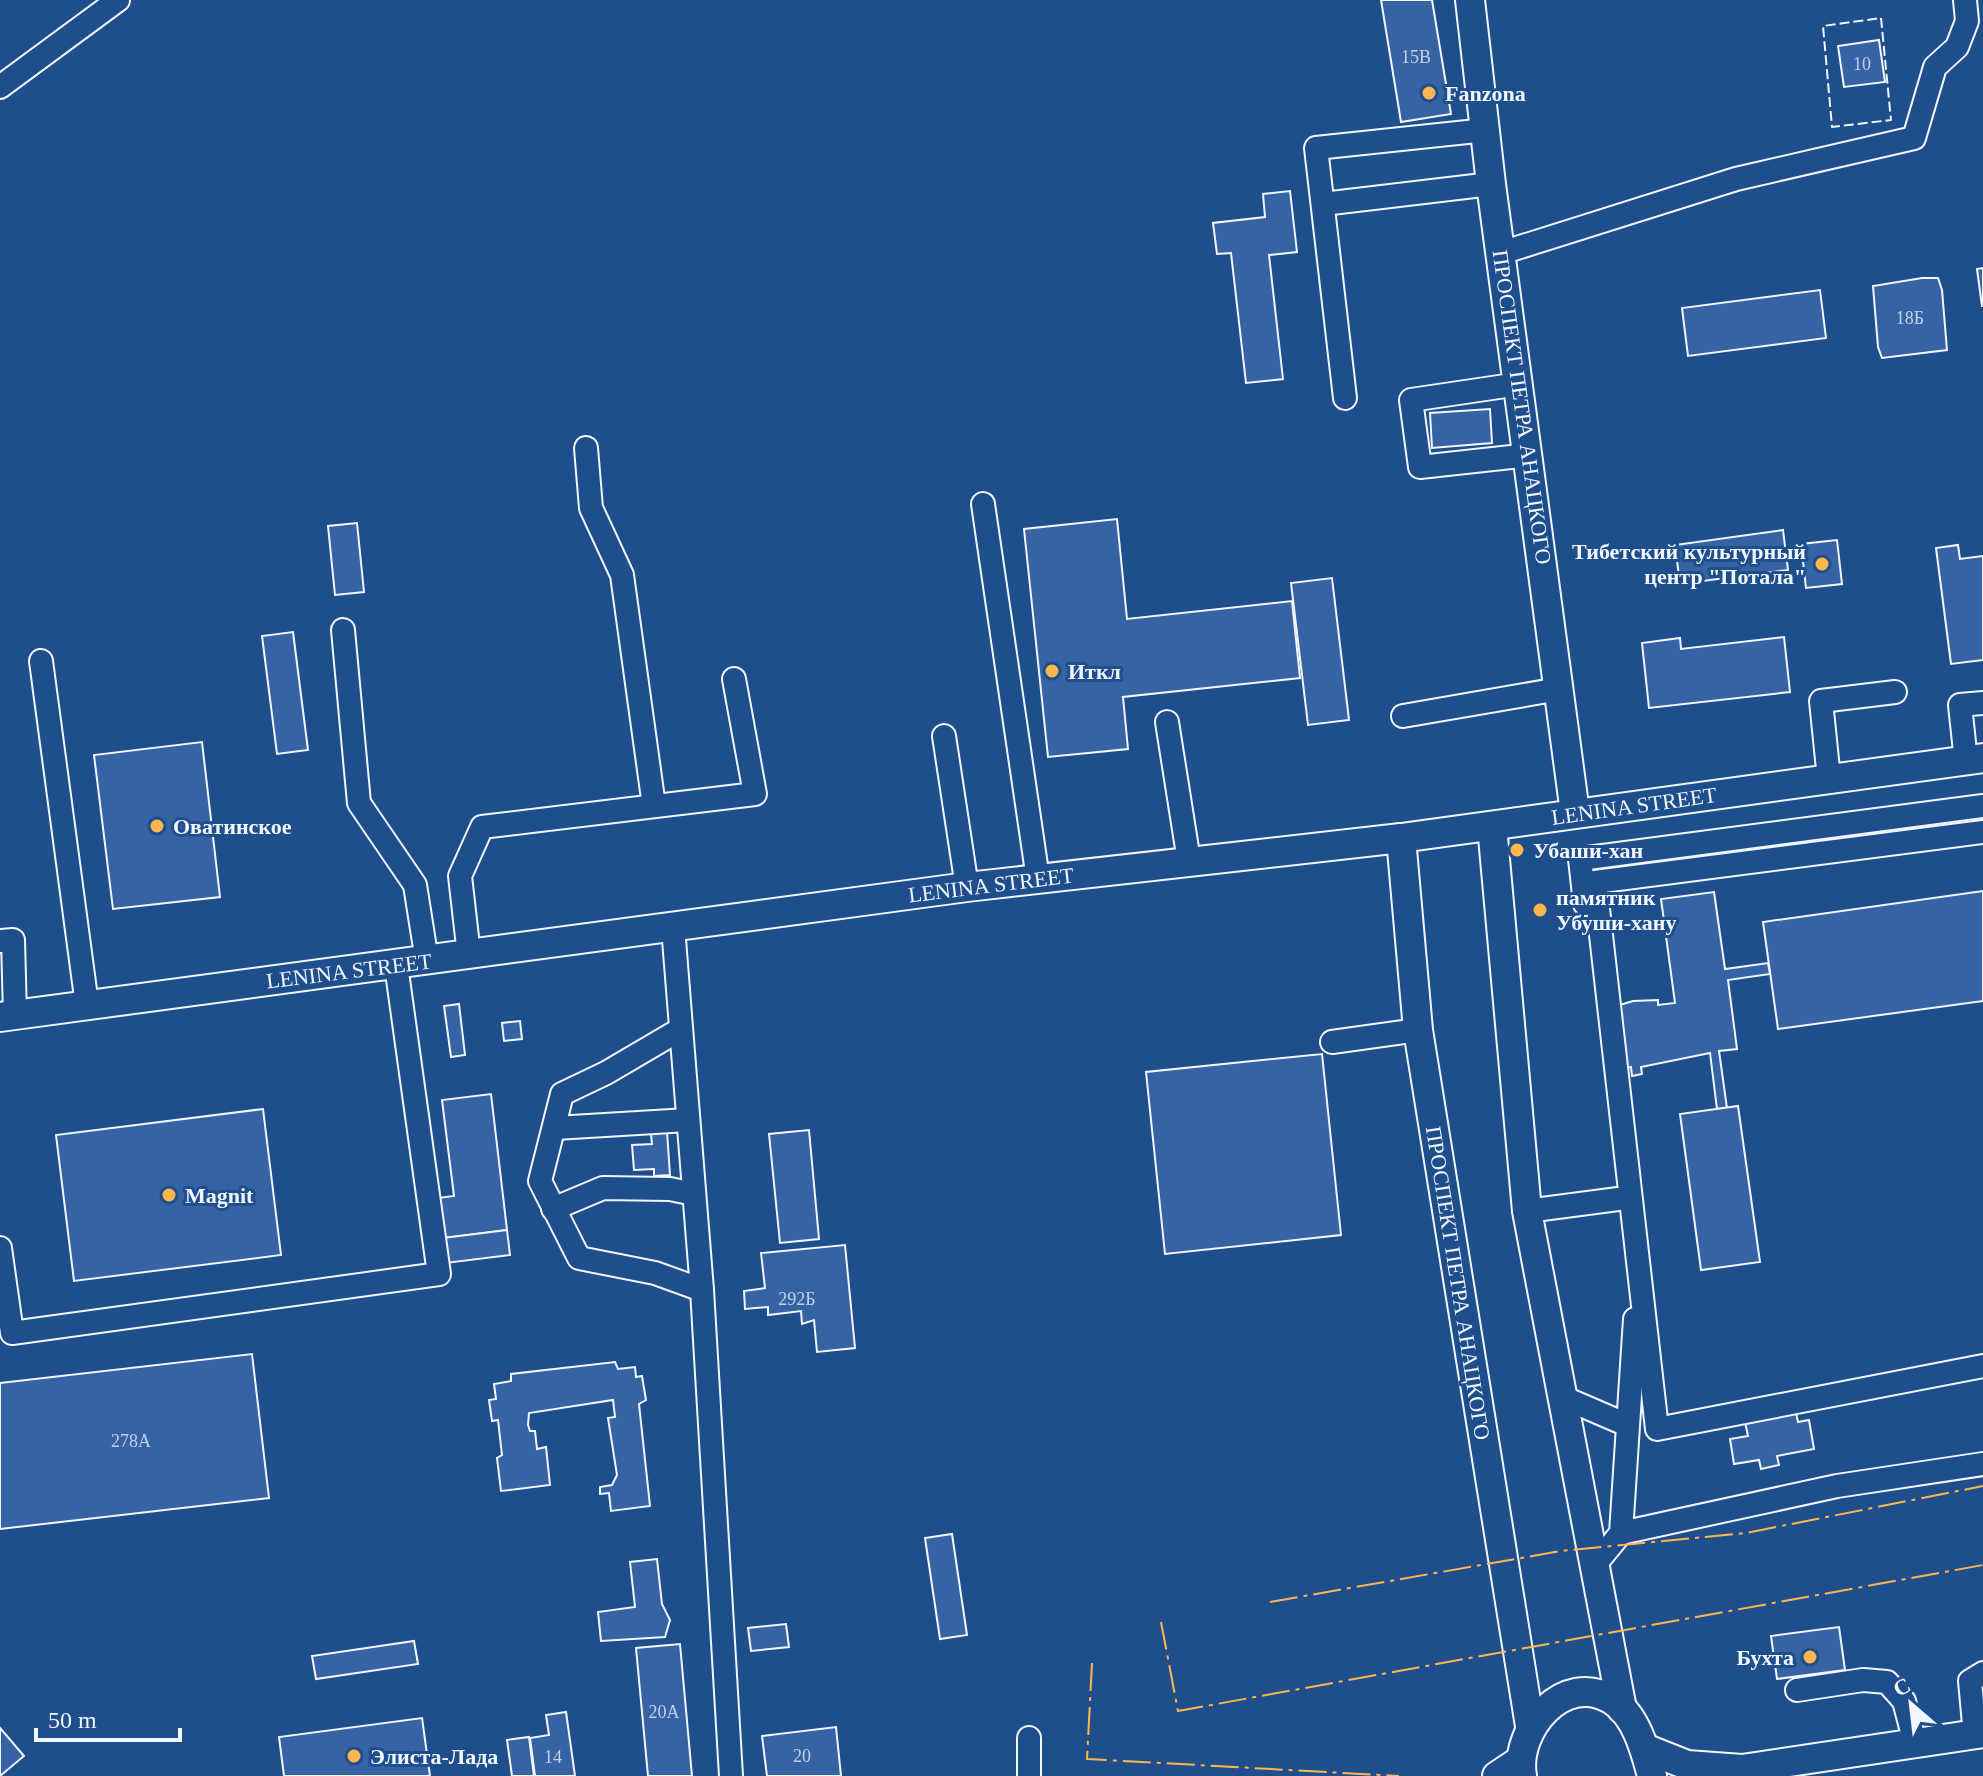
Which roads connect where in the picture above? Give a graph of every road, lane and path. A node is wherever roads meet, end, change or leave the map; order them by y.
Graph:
1 (118, 0) edge
2 (1470, 0) edge
3 (1965, 0) edge
4 (0, 87) edge
5 (1486, 130) junction
6 (1491, 184) junction
7 (1323, 204) junction
8 (1501, 253) junction
9 (1519, 384) junction
10 (1345, 398) dead end
11 (586, 448) dead end
12 (1529, 455) junction
13 (983, 504) dead end
14 (343, 630) dead end
15 (41, 661) dead end
16 (734, 679) dead end
17 (1559, 689) junction
18 (1895, 692) dead end
19 (1983, 703) edge
20 (1403, 716) dead end
21 (1167, 722) dead end
22 (944, 736) dead end
23 (1974, 759) edge
24 (1829, 779) junction
25 (654, 806) junction
26 (1983, 806) edge
27 (1575, 813) junction
28 (1492, 826) junction
29 (1983, 832) edge
30 (1401, 838) junction
31 (1189, 861) junction
32 (1038, 879) junction
33 (967, 887) junction
34 (673, 927) junction
35 (0, 941) edge
36 (469, 955) junction
37 (427, 961) junction
38 (396, 965) junction
39 (87, 1005) junction
40 (8, 1016) edge
41 (681, 1029) junction
42 (1418, 1030) junction
43 (1332, 1042) dead end
44 (688, 1120) junction
45 (555, 1128) junction
46 (694, 1194) junction
47 (1618, 1199) junction
48 (553, 1209) junction
49 (1527, 1211) junction
50 (0, 1248) edge
51 (702, 1290) junction
52 (1983, 1366) edge
53 (1560, 1396) junction
54 (1625, 1424) junction
55 (1983, 1464) edge
56 (1621, 1533) junction
57 (1593, 1567) junction
58 (1983, 1673) edge
59 (1797, 1690) dead end
60 (1622, 1709) junction
61 (1530, 1726) junction
62 (1979, 1734) edge
63 (1029, 1738) dead end
64 (1915, 1743) junction
65 (1644, 1748) junction
66 (1522, 1768) edge
67 (1733, 1772) edge
68 (731, 1776) edge
69 (1029, 1776) edge
70 (1497, 1776) edge
71 (1652, 1776) edge

1 - 4 street
2 - 5 main road, ПРОСПЕКТ ПЕТРА АНАЦКОГО
3 - 8 street
5 - 6 main road, ПРОСПЕКТ ПЕТРА АНАЦКОГО
5 - 7 street
6 - 7 street
6 - 8 main road, ПРОСПЕКТ ПЕТРА АНАЦКОГО
7 - 10 street
8 - 9 main road, ПРОСПЕКТ ПЕТРА АНАЦКОГО
9 - 12 main road, ПРОСПЕКТ ПЕТРА АНАЦКОГО
9 - 12 street
11 - 25 street
12 - 17 main road, ПРОСПЕКТ ПЕТРА АНАЦКОГО
13 - 32 street
14 - 37 street
15 - 39 street
16 - 25 street
17 - 20 street
17 - 27 main road, ПРОСПЕКТ ПЕТРА АНАЦКОГО
18 - 24 street
19 - 23 street
21 - 31 street
22 - 33 street
23 - 24 main road, LENINA STREET
24 - 27 main road, LENINA STREET
25 - 36 street
26 - 47 street
27 - 28 main road, LENINA STREET
28 - 30 main road, LENINA STREET
28 - 49 main road
29 - 52 street
30 - 31 main road, LENINA STREET
30 - 42 main road, ПРОСПЕКТ ПЕТРА АНАЦКОГО
31 - 32 main road, LENINA STREET
32 - 33 main road, LENINA STREET
33 - 34 main road, LENINA STREET
34 - 36 main road, LENINA STREET
34 - 41 street
35 - 40 street
36 - 37 main road, LENINA STREET
37 - 38 main road, LENINA STREET
38 - 39 main road, LENINA STREET
38 - 50 street
39 - 40 main road, LENINA STREET
41 - 44 street
41 - 45 street
42 - 43 street
42 - 61 main road, ПРОСПЕКТ ПЕТРА АНАЦКОГО
44 - 45 street
44 - 46 street
45 - 48 street
46 - 48 street
46 - 51 street
47 - 49 street
47 - 54 street
48 - 51 street
49 - 53 main road
51 - 68 street
53 - 54 street
53 - 57 main road
54 - 56 street
55 - 56 street
56 - 57 street
57 - 60 main road
58 - 62 street
59 - 64 street
60 - 61 main road
60 - 65 main road
61 - 66 main road
62 - 64 main road
63 - 69 street
64 - 67 main road
65 - 67 main road
65 - 71 main road
66 - 70 main road

